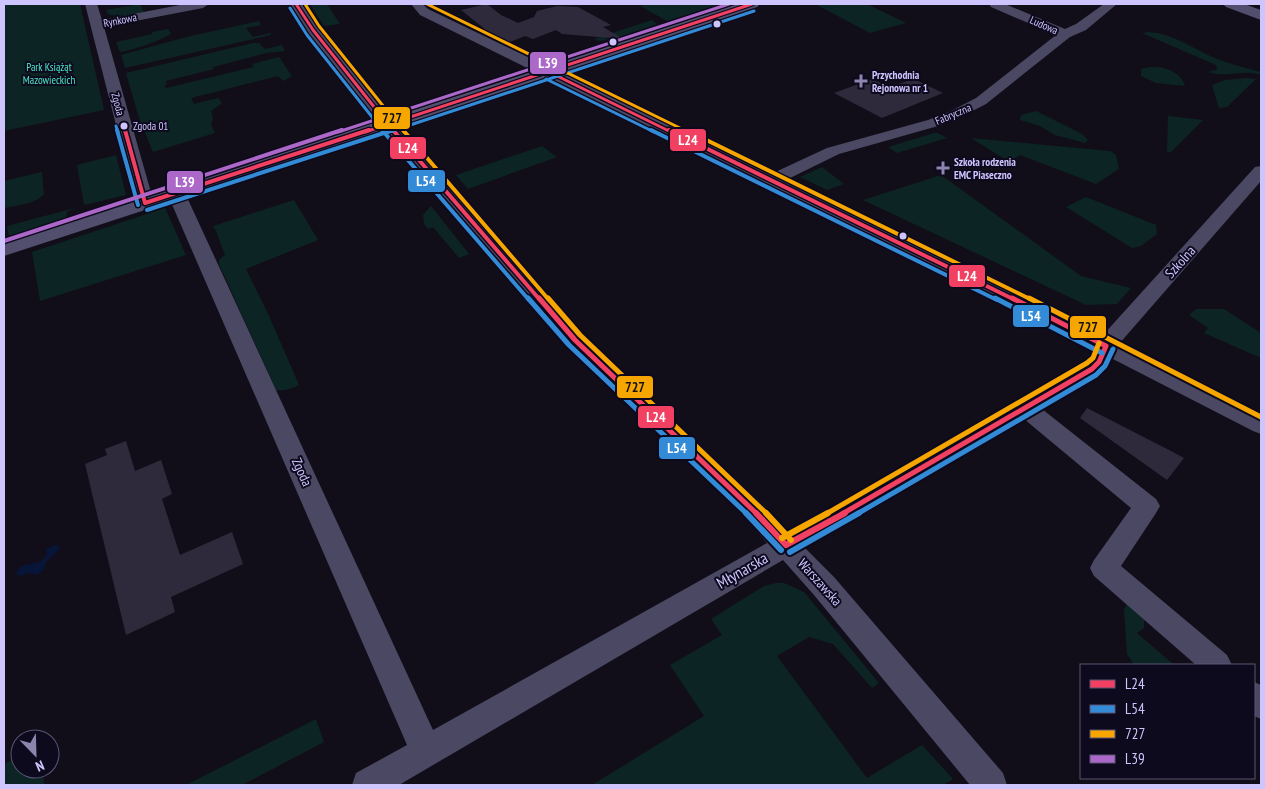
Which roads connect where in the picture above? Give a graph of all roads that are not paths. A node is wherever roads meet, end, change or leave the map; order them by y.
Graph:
1 (91, 4) edge
2 (203, 4) edge
3 (296, 4) edge
4 (417, 4) edge
5 (995, 4) edge
6 (1111, 4) edge
7 (1231, 4) edge
8 (742, 5) edge
9 (1261, 15) edge
10 (96, 24) junction
11 (1065, 34) junction
12 (549, 72) junction
13 (388, 125) junction
14 (1259, 176) edge
15 (772, 180) junction
16 (176, 193) junction
17 (145, 204) junction
18 (4, 249) edge
19 (1106, 346) junction
20 (1026, 408) junction
21 (1261, 425) edge
22 (786, 545) junction
23 (1216, 664) edge
24 (426, 751) junction
25 (368, 785) edge
26 (992, 785) edge

1 - 10 street, Zgoda
2 - 10 street, Rynkowa
3 - 13 street, Warszawska
4 - 12 street
5 - 11 street, Ludowa
6 - 11 street, Fabryczna
7 - 9 street
8 - 12 street
10 - 17 street, Zgoda
11 - 15 street, Fabryczna
12 - 13 street
12 - 15 street
13 - 16 street
13 - 22 street, Warszawska
14 - 19 street, Szkolna
15 - 19 street
16 - 17 street
16 - 24 street, Zgoda
17 - 18 street
19 - 20 street, Młynarska
19 - 21 street
20 - 22 street, Młynarska
20 - 23 street
22 - 24 street, Młynarska
22 - 26 street, Warszawska
24 - 25 street, Młynarska

